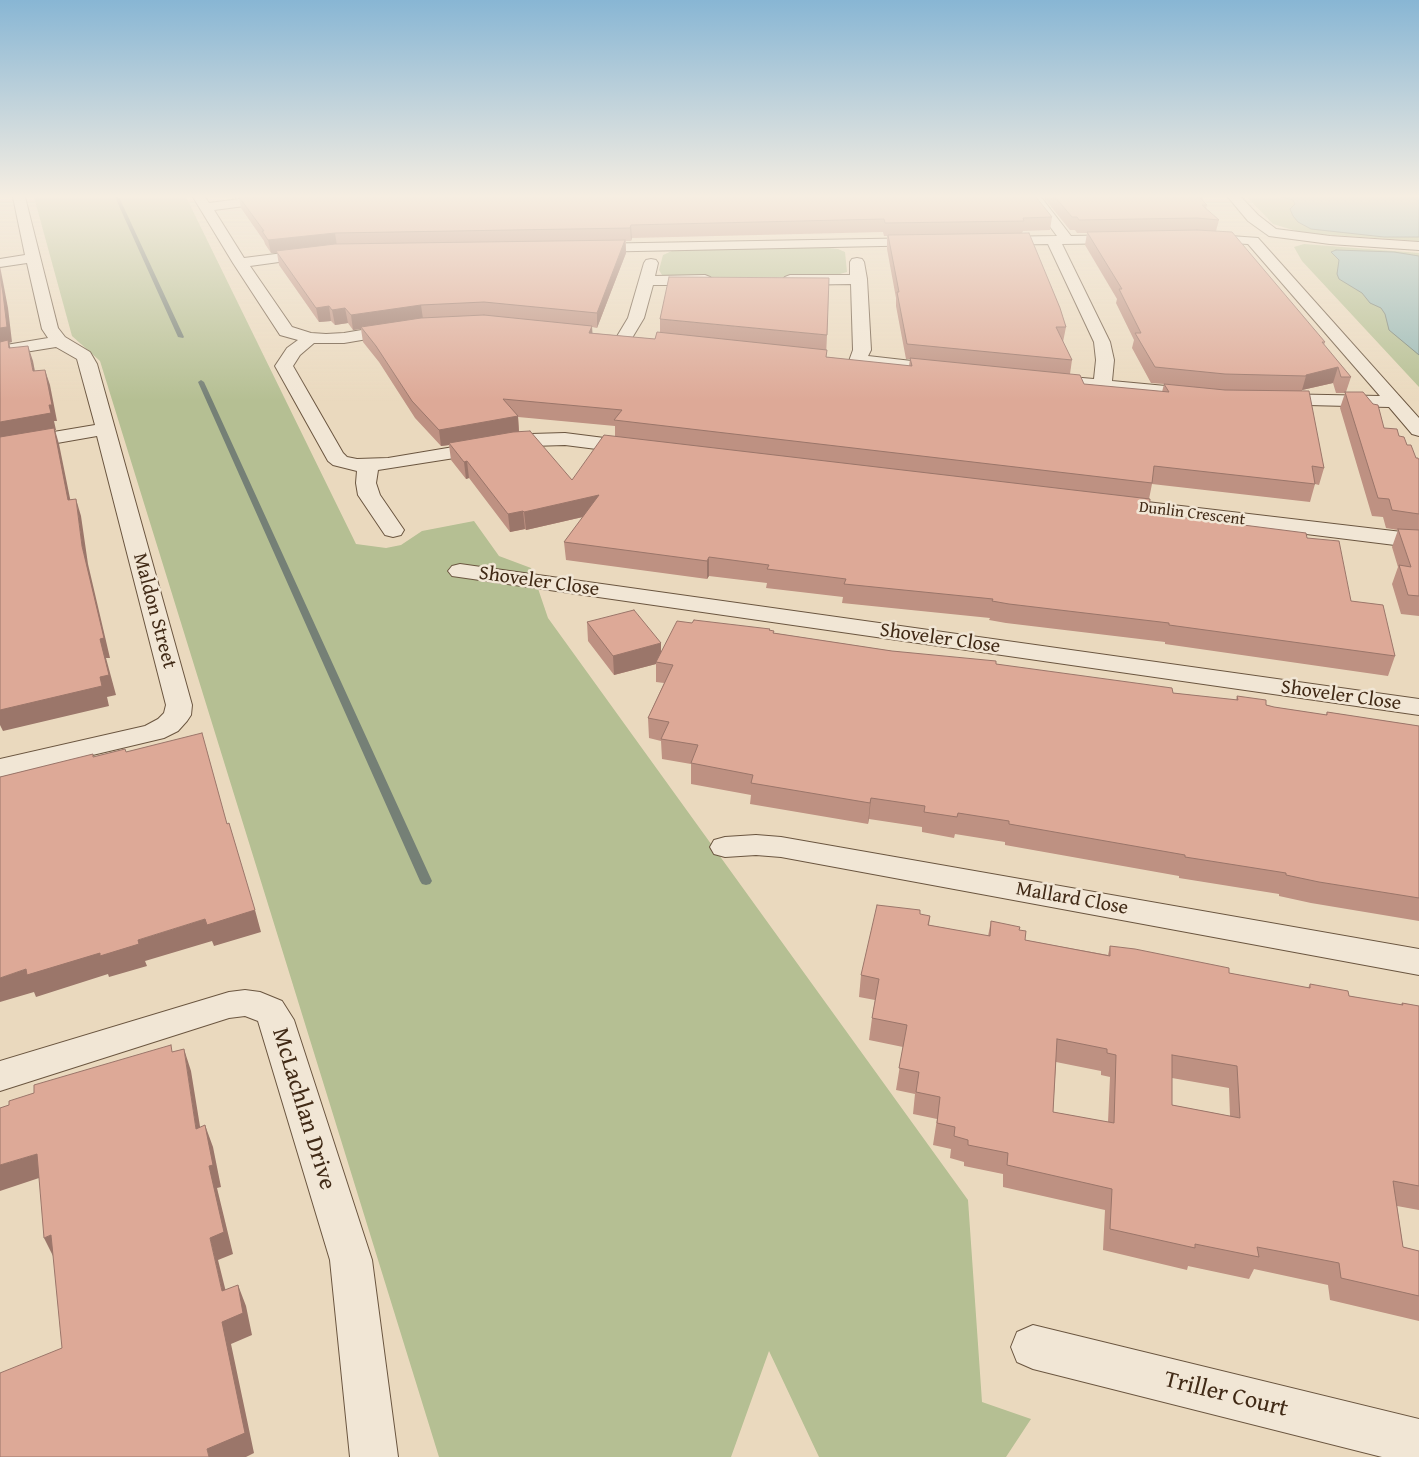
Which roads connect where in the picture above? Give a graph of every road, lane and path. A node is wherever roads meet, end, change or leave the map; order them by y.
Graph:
1 (36, 265) edge
2 (241, 265) edge
3 (650, 265) edge
4 (857, 265) edge
5 (1064, 265) edge
6 (1273, 265) edge
7 (1296, 265) edge
8 (859, 279) junction
9 (724, 280) edge
10 (772, 280) edge
11 (645, 281) junction
12 (1318, 290) dead end
13 (415, 327) edge
14 (606, 336) edge
15 (310, 338) junction
16 (624, 338) junction
17 (644, 340) edge
18 (59, 341) junction
19 (0, 351) edge
20 (964, 371) edge
21 (1030, 378) edge
22 (1102, 386) junction
23 (1211, 396) edge
24 (1255, 400) edge
25 (1394, 402) junction
26 (105, 430) junction
27 (1419, 430) edge
28 (0, 447) edge
29 (658, 450) edge
30 (368, 466) junction
31 (1097, 502) edge
32 (393, 530) dead end
33 (1419, 541) edge
34 (460, 571) dead end
35 (1419, 707) edge
36 (0, 768) edge
37 (724, 847) dead end
38 (1419, 962) edge
39 (0, 1076) edge
40 (1033, 1347) dead end
41 (1419, 1443) edge
42 (374, 1457) edge

1 - 18 street
2 - 15 street
3 - 11 street
4 - 8 street
5 - 22 street
6 - 25 street
7 - 12 street
8 - 10 street
8 - 20 street
9 - 11 street
11 - 16 street
13 - 15 street
14 - 16 street
15 - 30 street
16 - 17 street
18 - 19 street
18 - 26 street, Maldon Street
21 - 22 street
22 - 23 street
24 - 25 street
25 - 27 street
26 - 28 street
26 - 36 street, Maldon Street
29 - 30 street
30 - 32 street
31 - 33 street, Dunlin Crescent
34 - 35 street, Shoveler Close
37 - 38 street, Mallard Close
39 - 42 street, McLachlan Drive
40 - 41 street, Triller Court

